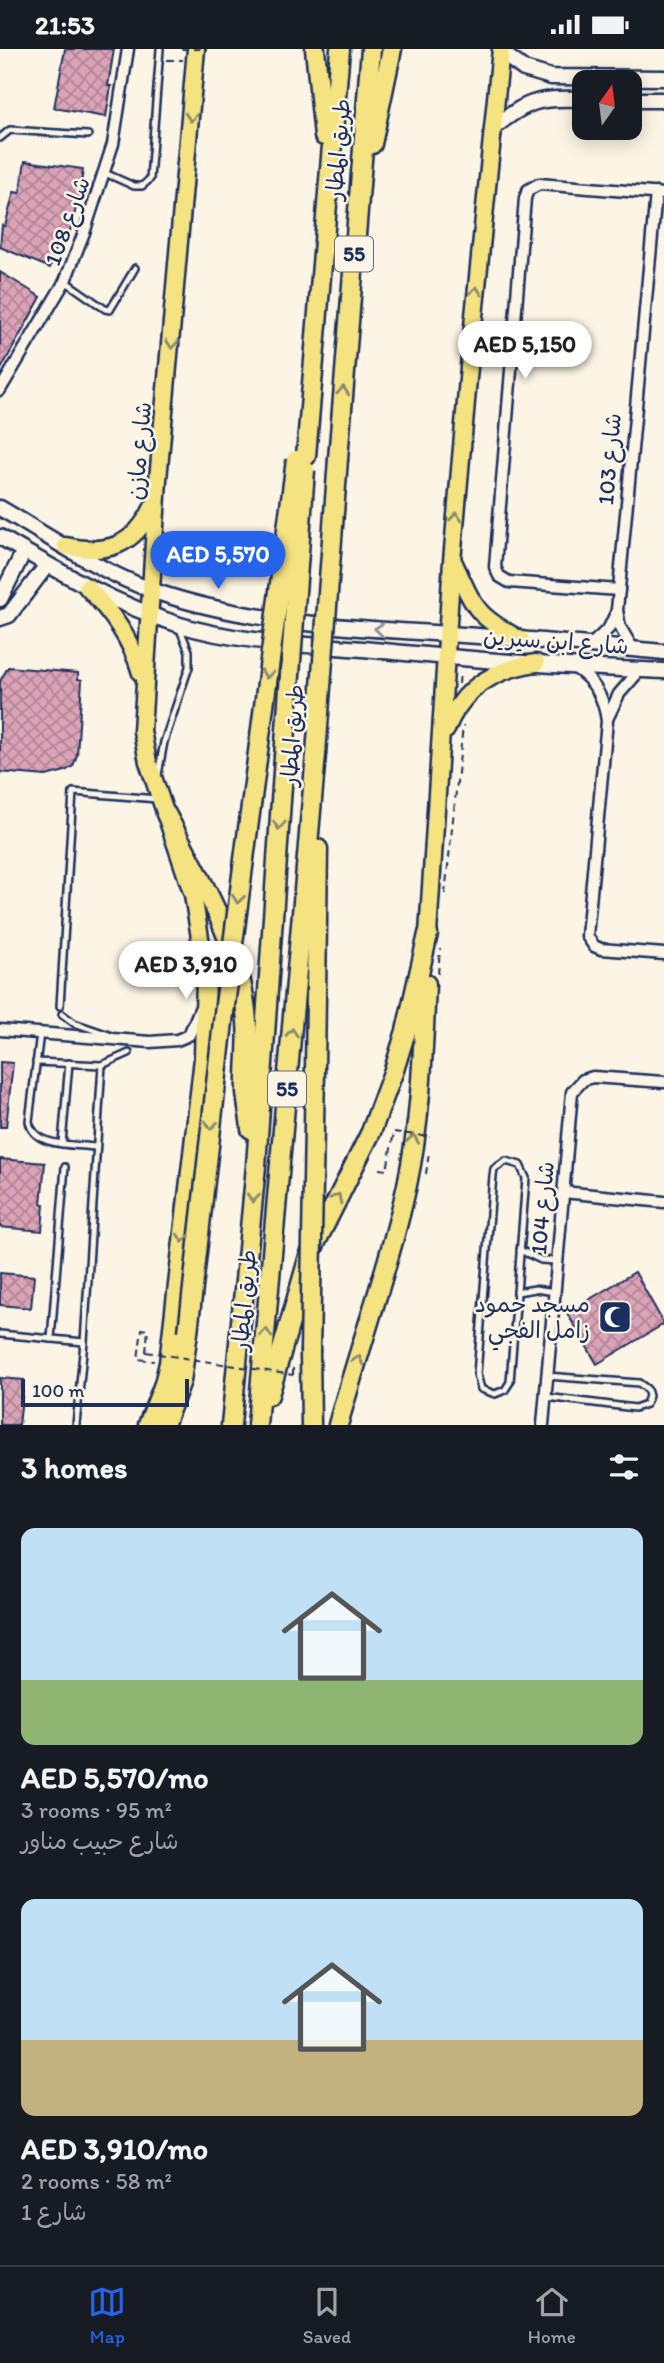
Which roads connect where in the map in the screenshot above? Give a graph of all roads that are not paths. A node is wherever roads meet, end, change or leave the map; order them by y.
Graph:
1 (128, 49) edge
2 (160, 49) edge
3 (315, 49) edge
4 (340, 49) edge
5 (371, 49) edge
6 (392, 49) edge
7 (501, 51) edge
8 (200, 53) edge
9 (664, 78) edge
10 (572, 99) edge
11 (642, 100) edge
12 (664, 100) edge
13 (493, 128) junction
14 (88, 135) dead end
15 (0, 138) edge
16 (105, 173) junction
17 (328, 189) junction
18 (660, 193) edge
19 (355, 230) junction
20 (135, 268) dead end
21 (65, 281) junction
22 (0, 390) edge
23 (301, 458) junction
24 (158, 480) junction
25 (0, 508) edge
26 (0, 537) edge
27 (66, 547) junction
28 (24, 551) junction
29 (453, 561) junction
30 (47, 565) junction
31 (87, 587) junction
32 (150, 590) junction
33 (619, 590) junction
34 (0, 599) edge
35 (617, 610) junction
36 (149, 614) junction
37 (0, 618) edge
38 (178, 624) junction
39 (447, 634) junction
40 (521, 640) junction
41 (592, 644) junction
42 (633, 649) junction
43 (664, 652) edge
44 (446, 657) junction
45 (536, 663) junction
46 (574, 667) junction
47 (640, 670) junction
48 (664, 671) edge
49 (145, 684) junction
50 (607, 721) junction
51 (442, 753) junction
52 (316, 756) junction
53 (160, 800) junction
54 (428, 934) junction
55 (664, 954) edge
56 (206, 974) junction
57 (60, 1006) dead end
58 (62, 1014) dead end
59 (0, 1030) edge
60 (40, 1033) junction
61 (122, 1040) junction
62 (129, 1053) dead end
63 (36, 1062) junction
64 (69, 1063) junction
65 (102, 1065) junction
66 (664, 1082) edge
67 (62, 1143) junction
68 (95, 1147) junction
69 (256, 1166) junction
70 (65, 1167) dead end
71 (563, 1192) junction
72 (664, 1202) edge
73 (520, 1250) junction
74 (557, 1259) junction
75 (517, 1292) junction
76 (555, 1292) junction
77 (0, 1334) edge
78 (51, 1339) junction
79 (84, 1342) junction
80 (547, 1375) junction
81 (546, 1397) junction
82 (76, 1425) edge
83 (148, 1425) edge
84 (164, 1425) edge
85 (231, 1425) edge
86 (260, 1425) edge
87 (310, 1425) edge
88 (338, 1425) edge
89 (543, 1425) edge

1 - 16 street, شارع 108
2 - 16 lane
3 - 17 highway
4 - 17 highway, طريق المطار / 55
5 - 19 highway, طريق المطار / 55
6 - 19 highway
7 - 9 street
7 - 13 main road
8 -> 24 main road, شارع مازن
10 - 13 street
11 - 12 street
29 -> 13 main road
14 - 15 lane
16 - 21 street, شارع 108
17 - 23 highway, طريق المطار / 55
18 - 33 street, شارع 103
18 - 33 street
52 -> 19 highway, طريق المطار / 55, bridge
20 - 21 lane
21 - 22 street, شارع 108
23 -> 69 highway, طريق المطار / 55, bridge
23 -> 84 highway, bridge
24 - 27 main road
24 - 32 main road, شارع مازن
25 - 27 street, شارع ابن سيرين
26 - 28 street, شارع ابن سيرين
27 - 32 street, شارع ابن سيرين
28 - 30 street, شارع ابن سيرين
28 - 34 street
29 - 39 main road
29 - 40 main road
30 - 31 street, شارع ابن سيرين
30 - 37 street
31 - 36 street, شارع ابن سيرين
31 - 49 main road
32 - 36 main road, شارع مازن
39 -> 32 street, شارع ابن سيرين
33 - 35 street, شارع 103
35 - 41 street, شارع 103
35 - 42 street, شارع 103
36 - 38 street, شارع ابن سيرين
36 - 49 main road, شارع مازن
38 - 44 street, شارع ابن سيرين
38 - 53 lane
39 - 40 street, شارع ابن سيرين
39 - 44 main road
40 - 41 street, شارع ابن سيرين
41 - 42 street, شارع ابن سيرين
42 - 43 street, شارع ابن سيرين
44 - 45 street, شارع ابن سيرين
44 - 51 main road
45 - 46 street, شارع ابن سيرين
45 - 51 main road
46 - 47 street, شارع ابن سيرين
46 - 50 street
47 - 48 street, شارع ابن سيرين
47 - 50 street
49 - 53 main road, شارع مازن
50 - 55 street
51 - 54 main road
86 -> 52 highway, طريق المطار / 55
52 - 87 highway, bridge
53 - 56 main road, شارع مازن
53 - 57 lane
53 - 69 highway
86 -> 54 highway
88 -> 54 highway
56 - 61 street
56 -> 83 highway
58 - 61 lane
59 - 60 street
60 - 61 street
60 - 63 lane
62 - 65 lane
63 - 64 lane
63 - 67 lane
64 - 65 lane
64 - 67 lane
65 - 68 lane
66 - 71 street, شارع 104
67 - 68 lane
68 - 79 lane
69 -> 85 highway, طريق المطار / 55
70 - 78 lane
71 - 72 street
71 - 74 street, شارع 104
73 - 74 lane
73 - 75 lane
73 - 75 lane
74 - 76 street, شارع 104
75 - 76 lane
76 - 80 street, شارع 104
77 - 78 lane
78 - 79 lane
79 - 82 lane
80 - 81 street, شارع 104
80 - 81 lane
81 - 89 street, شارع 104

